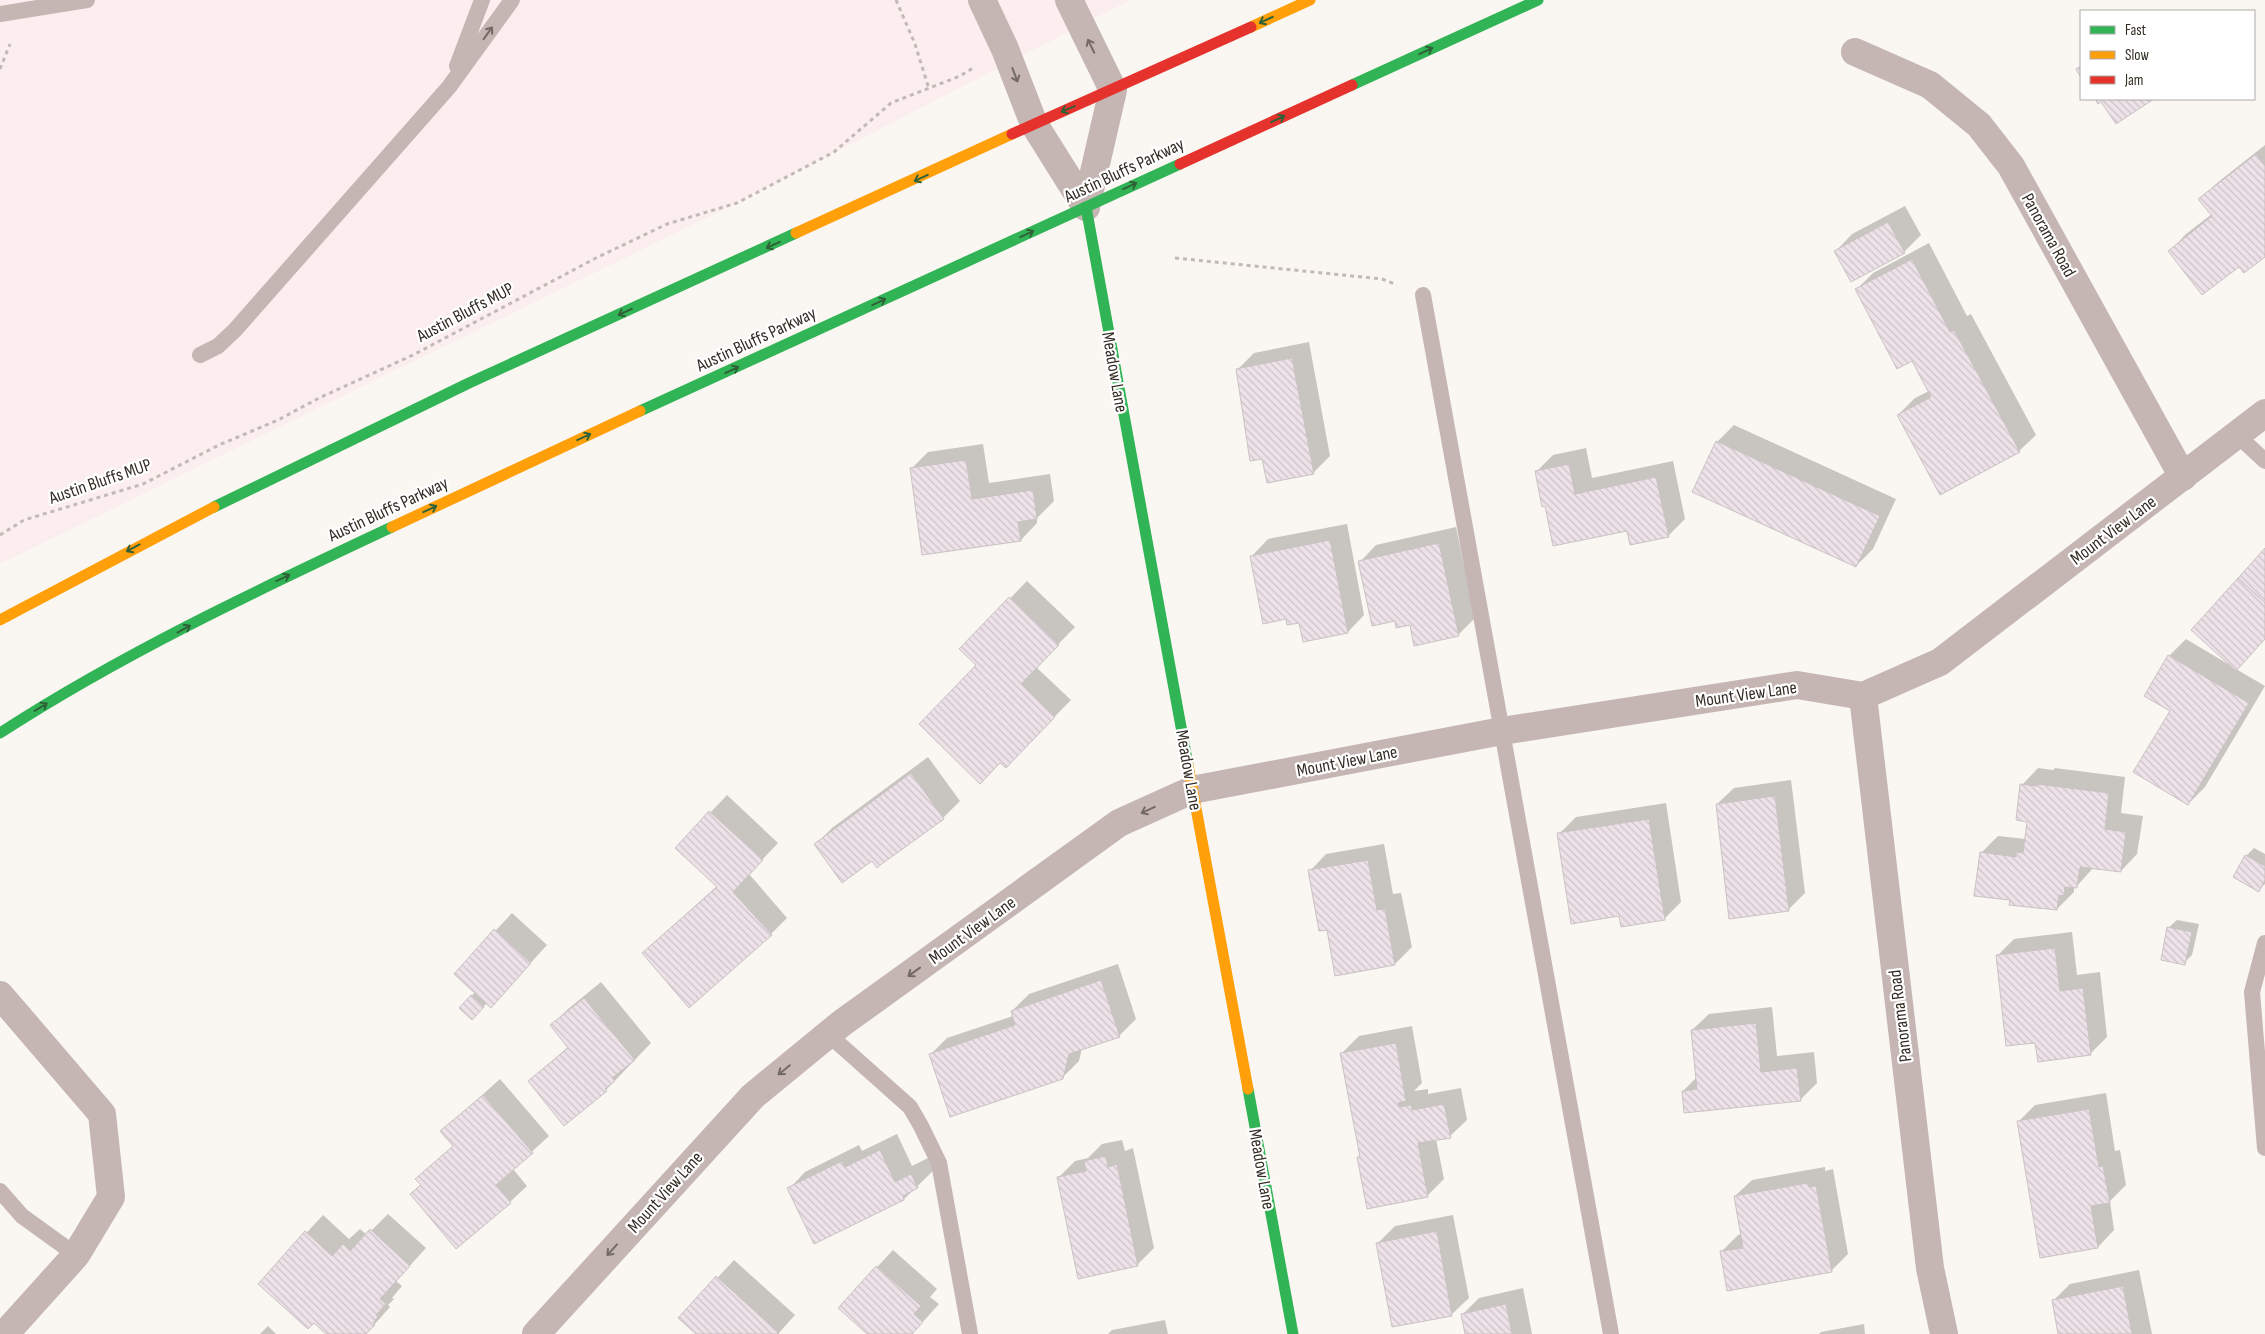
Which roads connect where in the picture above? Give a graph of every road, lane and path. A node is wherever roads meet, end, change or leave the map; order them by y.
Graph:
1 (87, 0) edge
2 (482, 0) edge
3 (512, 0) edge
4 (896, 0) edge
5 (982, 0) edge
6 (1068, 0) edge
7 (1310, 0) edge
8 (1538, 0) edge
9 (0, 14) edge
10 (1855, 52) dead end
11 (448, 87) junction
12 (1113, 90) junction
13 (1034, 124) junction
14 (1086, 206) junction
15 (1175, 258) dead end
16 (1424, 295) joint
17 (200, 355) dead end
18 (2265, 413) edge
19 (2237, 435) junction
20 (2265, 461) edge
21 (2183, 477) junction
22 (0, 535) edge
23 (0, 620) edge
24 (1863, 696) junction
25 (1502, 731) junction
26 (0, 732) edge
27 (1192, 790) junction
28 (2265, 944) edge
29 (0, 994) edge
30 (828, 1034) junction
31 (2265, 1148) edge
32 (0, 1190) edge
33 (76, 1255) junction
34 (5, 1334) edge
35 (536, 1334) edge
36 (970, 1334) edge
37 (1293, 1334) edge
38 (1611, 1334) edge
39 (1944, 1334) edge

1 - 9 lane
2 - 11 lane
11 -> 3 lane
4 - 22 path, Austin Bluffs MUP
5 -> 13 street, Meadow Lane
12 -> 6 street
7 -> 12 main road
14 -> 8 main road, Austin Bluffs Parkway
10 - 21 street, Panorama Road
11 - 17 lane
12 -> 13 main road
12 - 14 street, Meadow Lane
13 - 14 street, Meadow Lane
13 -> 23 main road
26 -> 14 main road, Austin Bluffs Parkway
14 - 27 main road, Meadow Lane
15 - 16 path
16 - 25 lane
18 - 19 street, Mount View Lane
19 - 20 lane
19 - 21 street, Mount View Lane
21 - 24 street, Mount View Lane
24 - 25 street, Mount View Lane
24 - 39 street, Panorama Road
25 - 27 street, Mount View Lane
25 - 38 lane
27 -> 30 street, Mount View Lane
27 - 37 main road, Meadow Lane
28 - 31 lane
29 - 33 street
30 -> 35 street, Mount View Lane
30 - 36 lane
32 - 33 lane
33 - 34 street

